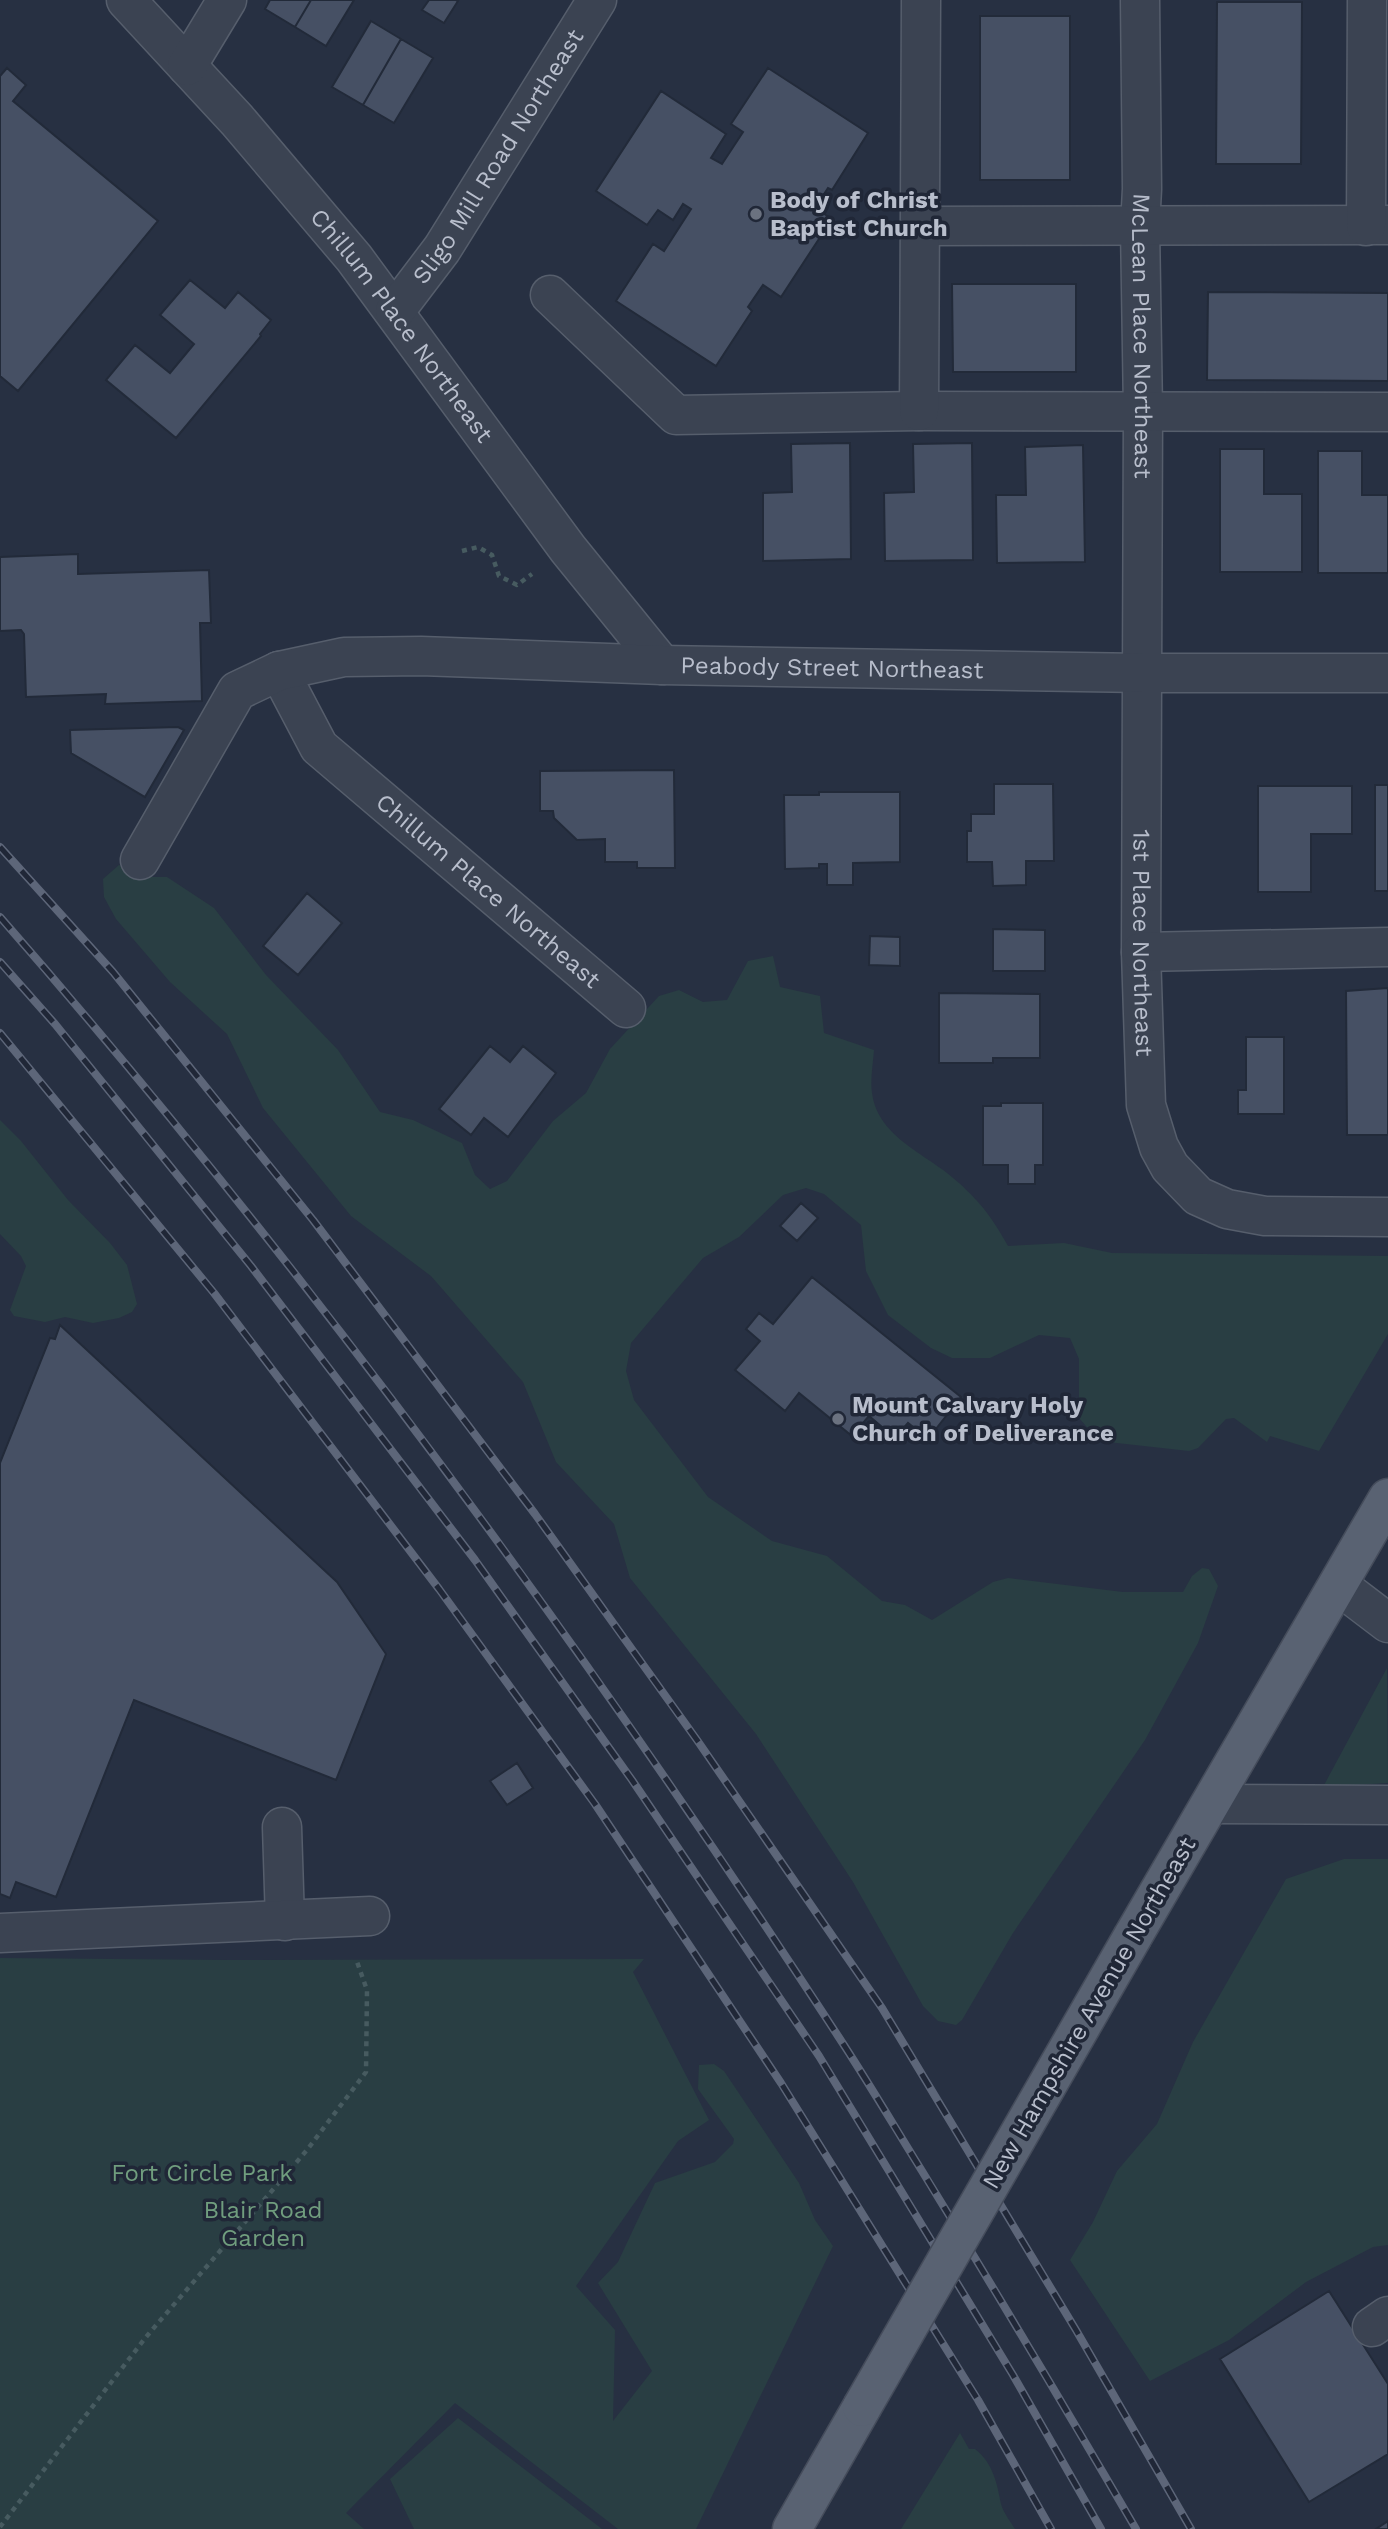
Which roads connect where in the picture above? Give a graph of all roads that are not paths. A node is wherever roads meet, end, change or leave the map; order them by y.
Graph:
1 (126, 0) edge
2 (228, 0) edge
3 (597, 0) edge
4 (921, 0) edge
5 (1140, 0) edge
6 (1367, 0) edge
7 (187, 66) junction
8 (1377, 225) edge
9 (921, 226) junction
10 (1140, 226) junction
11 (550, 295) dead end
12 (395, 311) junction
13 (919, 411) junction
14 (1143, 411) junction
15 (1388, 412) edge
16 (662, 665) junction
17 (279, 671) junction
18 (1143, 673) junction
19 (1388, 673) edge
20 (140, 860) dead end
21 (1388, 947) edge
22 (1142, 952) junction
23 (626, 1008) dead end
24 (1388, 1217) edge
25 (1388, 1498) edge
26 (1338, 1585) junction
27 (1388, 1623) edge
28 (1211, 1804) junction
29 (1388, 1805) edge
30 (282, 1827) dead end
31 (355, 1917) road end
32 (285, 1921) junction
33 (0, 1933) edge
34 (792, 2529) edge

1 - 7 street, Chillum Place Northeast
2 - 7 street
3 - 12 street, Sligo Mill Road Northeast
4 - 9 street
5 - 10 street, McLean Place Northeast
6 - 8 street
7 - 12 street, Chillum Place Northeast
8 - 10 street
9 - 10 street
9 - 13 street
10 - 14 street, McLean Place Northeast
11 - 13 street
12 - 16 street, Chillum Place Northeast
13 - 14 street
14 - 15 street
14 - 18 street, McLean Place Northeast
16 - 17 street, Peabody Street Northeast
16 - 18 street, Peabody Street Northeast
17 - 20 street
17 - 23 street, Chillum Place Northeast
18 - 19 street, Peabody Street Northeast
18 - 22 street, 1st Place Northeast
21 - 22 street
22 - 24 street, 1st Place Northeast
25 - 26 main road, New Hampshire Avenue Northeast
26 - 27 street
26 - 28 main road, New Hampshire Avenue Northeast
28 - 29 street
28 - 34 main road, New Hampshire Avenue Northeast, bridge
30 - 32 street
31 - 32 street
32 - 33 street

